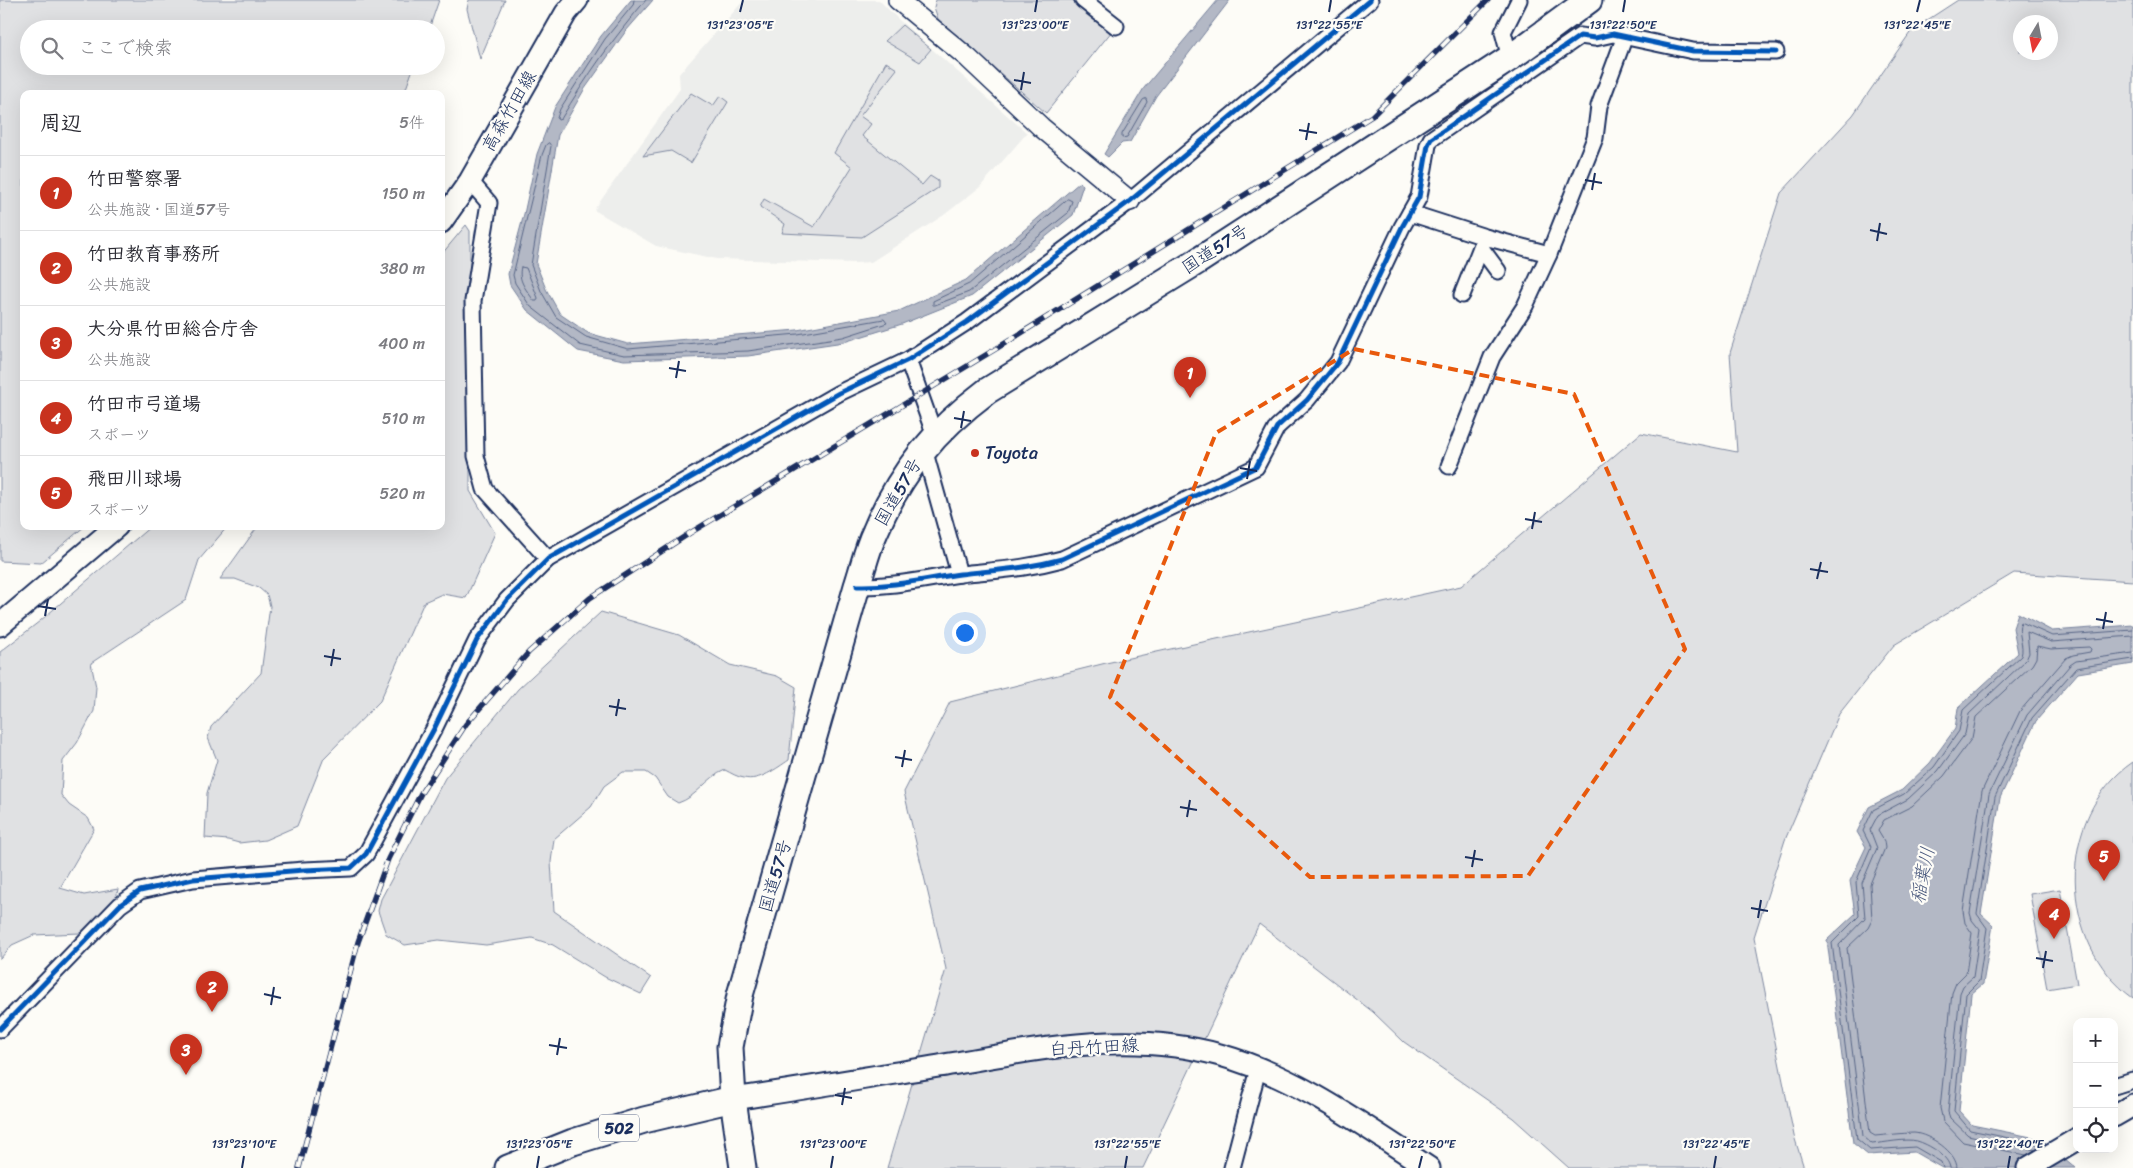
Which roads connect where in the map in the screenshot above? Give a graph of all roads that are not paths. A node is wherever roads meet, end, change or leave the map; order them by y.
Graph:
1 (577, 0) edge
2 (1083, 0) edge
3 (1370, 0) edge
4 (1519, 0) edge
5 (1588, 0) edge
6 (907, 3) edge
7 (1116, 26) dead end
8 (1625, 36) junction
9 (1776, 52) dead end
10 (1510, 58) junction
11 (470, 181) junction
12 (1130, 201) junction
13 (1410, 213) junction
14 (445, 216) edge
15 (1483, 242) junction
16 (1549, 254) junction
17 (1498, 271) dead end
18 (1462, 295) dead end
19 (908, 360) junction
20 (929, 443) junction
21 (1449, 466) dead end
22 (113, 530) edge
23 (548, 559) junction
24 (959, 574) junction
25 (857, 586) junction
26 (0, 625) edge
27 (0, 1029) edge
28 (1258, 1069) junction
29 (2133, 1080) edge
30 (2118, 1085) edge
31 (733, 1099) junction
32 (2133, 1105) edge
33 (2118, 1114) edge
34 (2073, 1141) edge
35 (508, 1168) edge
36 (743, 1168) edge
37 (1232, 1168) edge
38 (1429, 1168) edge
39 (2028, 1168) edge

1 - 11 main road, 高森竹田線
2 - 7 street
3 - 12 street
4 - 10 street
5 - 10 highway, 国道57号
6 - 12 street
8 - 9 street
8 - 13 street
8 - 16 street
10 - 20 highway, 国道57号
11 - 14 main road, 高森竹田線
11 - 23 street
12 - 19 street
13 - 15 street
13 - 24 street
15 - 16 street
15 - 17 street
15 - 18 street
16 - 21 street
19 - 20 street
19 - 23 street
20 - 24 street
20 - 25 highway, 国道57号
22 - 26 main road
23 - 27 street
24 - 25 street
25 - 31 highway, 国道57号
28 - 31 main road, 白丹竹田線
28 - 37 street
28 - 38 main road, 白丹竹田線
29 - 30 street
31 - 35 highway, 502
31 - 36 highway, 国道57号
32 - 33 main road
34 - 39 main road

